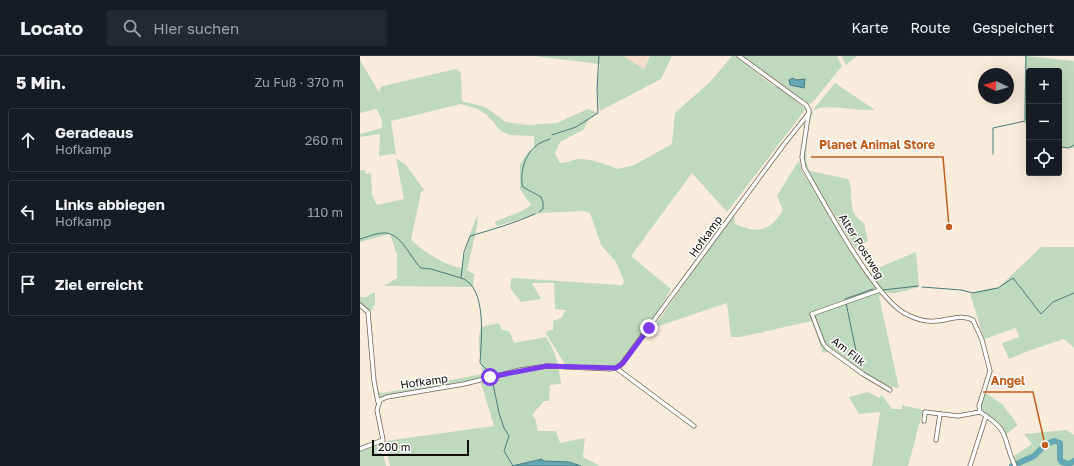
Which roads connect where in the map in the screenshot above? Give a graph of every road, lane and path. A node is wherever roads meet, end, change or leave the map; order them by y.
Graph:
1 (739, 56) edge
2 (809, 113) junction
3 (880, 290) junction
4 (360, 305) edge
5 (616, 368) junction
6 (890, 390) dead end
7 (378, 402) junction
8 (980, 412) junction
9 (940, 414) junction
10 (986, 416) junction
11 (924, 421) dead end
12 (694, 426) dead end
13 (936, 440) dead end
14 (360, 449) edge
15 (970, 466) edge
16 (1015, 466) edge

1 - 2 street
2 - 3 street, Alter Postweg
2 - 5 street, Hofkamp
3 - 6 street, Am Filk
3 - 8 street, Alter Postweg
4 - 7 street
5 - 7 street, Hofkamp
5 - 12 street
7 - 14 street
8 - 9 street
8 - 10 street
9 - 11 street
9 - 13 street
10 - 15 street
10 - 16 street

